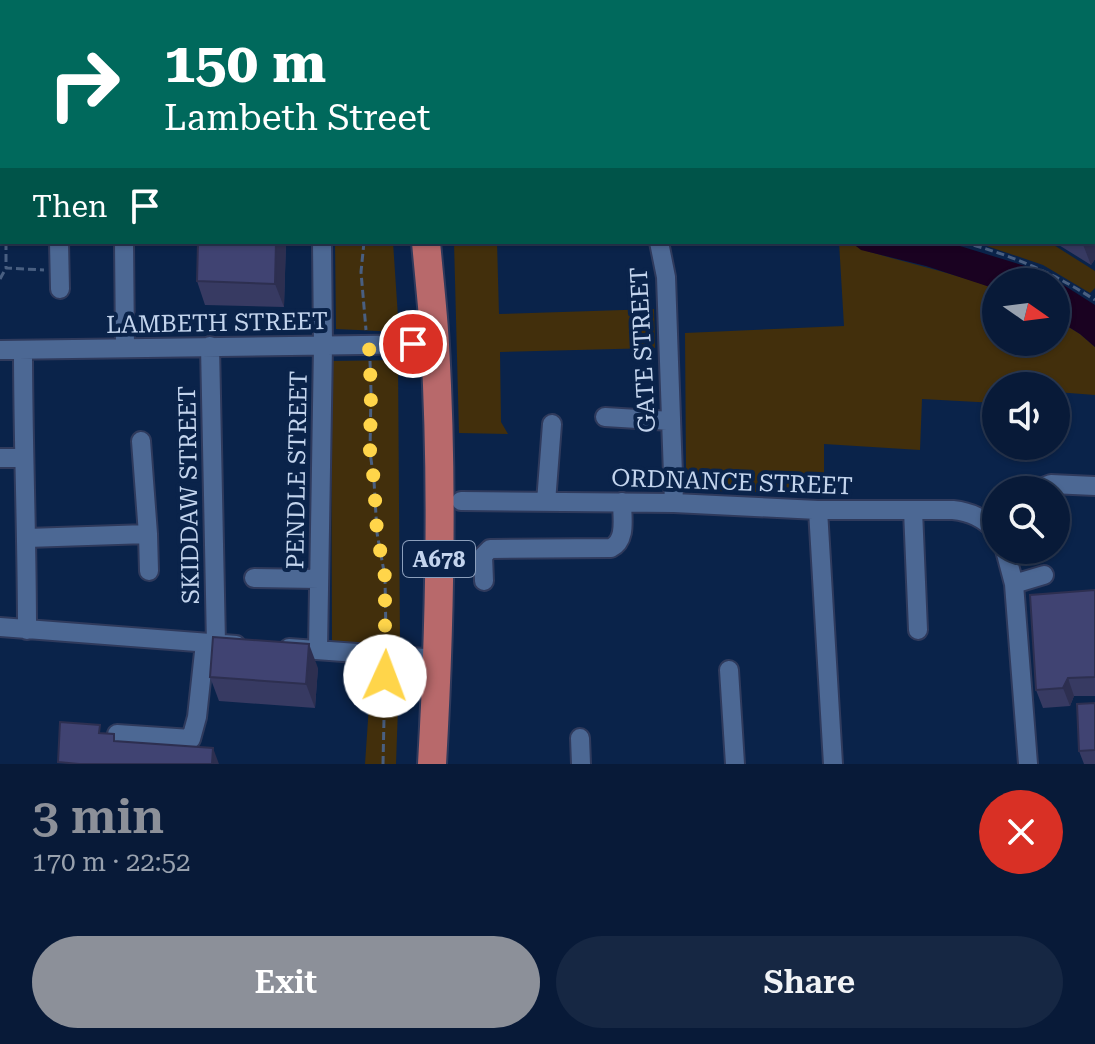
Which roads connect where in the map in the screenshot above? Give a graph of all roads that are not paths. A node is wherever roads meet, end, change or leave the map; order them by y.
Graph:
1 (59, 244) edge
2 (124, 244) edge
3 (322, 244) edge
4 (426, 244) edge
5 (659, 244) edge
6 (60, 280) road end
7 (435, 344) junction
8 (210, 346) junction
9 (323, 346) junction
10 (125, 348) junction
11 (0, 350) edge
12 (23, 350) junction
13 (605, 417) dead end
14 (671, 421) junction
15 (552, 424) dead end
16 (141, 441) dead end
17 (0, 458) edge
18 (23, 458) junction
19 (1070, 485) edge
20 (1095, 486) edge
21 (461, 501) dead end
22 (546, 502) junction
23 (622, 502) junction
24 (674, 503) junction
25 (818, 510) junction
26 (913, 510) junction
27 (982, 519) edge
28 (148, 534) junction
29 (27, 538) junction
30 (1009, 564) edge
31 (149, 571) dead end
32 (1044, 575) dead end
33 (254, 578) dead end
34 (319, 579) junction
35 (484, 581) dead end
36 (1014, 584) junction
37 (0, 627) edge
38 (27, 630) junction
39 (918, 630) dead end
40 (210, 643) junction
41 (318, 650) junction
42 (438, 659) junction
43 (729, 670) dead end
44 (117, 734) edge
45 (580, 738) dead end
46 (432, 764) edge
47 (581, 764) edge
48 (735, 764) edge
49 (833, 764) edge
50 (1028, 764) edge

1 - 6 street
2 - 10 street
3 - 9 street, PENDLE STREET
4 - 7 highway, A678
5 - 14 street, GATE STREET
7 - 9 street, LAMBETH STREET
7 - 42 highway, A678
8 - 9 street, LAMBETH STREET
8 - 10 street, LAMBETH STREET
8 - 40 street, SKIDDAW STREET
9 - 34 street, PENDLE STREET
10 - 12 street, LAMBETH STREET
11 - 12 street, LAMBETH STREET
12 - 18 street
13 - 14 street
14 - 24 street, GATE STREET
15 - 22 street
16 - 28 street
17 - 18 street
18 - 29 street
19 - 20 street
21 - 22 street, ORDNANCE STREET
22 - 23 street, ORDNANCE STREET
23 - 24 street, ORDNANCE STREET
23 - 35 street
24 - 25 street, ORDNANCE STREET
25 - 26 street, ORDNANCE STREET
25 - 49 street
26 - 27 street, ORDNANCE STREET
26 - 39 street
28 - 29 street
28 - 31 street
29 - 38 street
30 - 36 street
32 - 36 street
33 - 34 street
34 - 41 street, PENDLE STREET
36 - 50 street
37 - 38 street
38 - 40 street
40 - 41 street
40 - 44 street, SKIDDAW STREET
41 - 42 street
42 - 46 highway, A678
43 - 48 street
45 - 47 street

